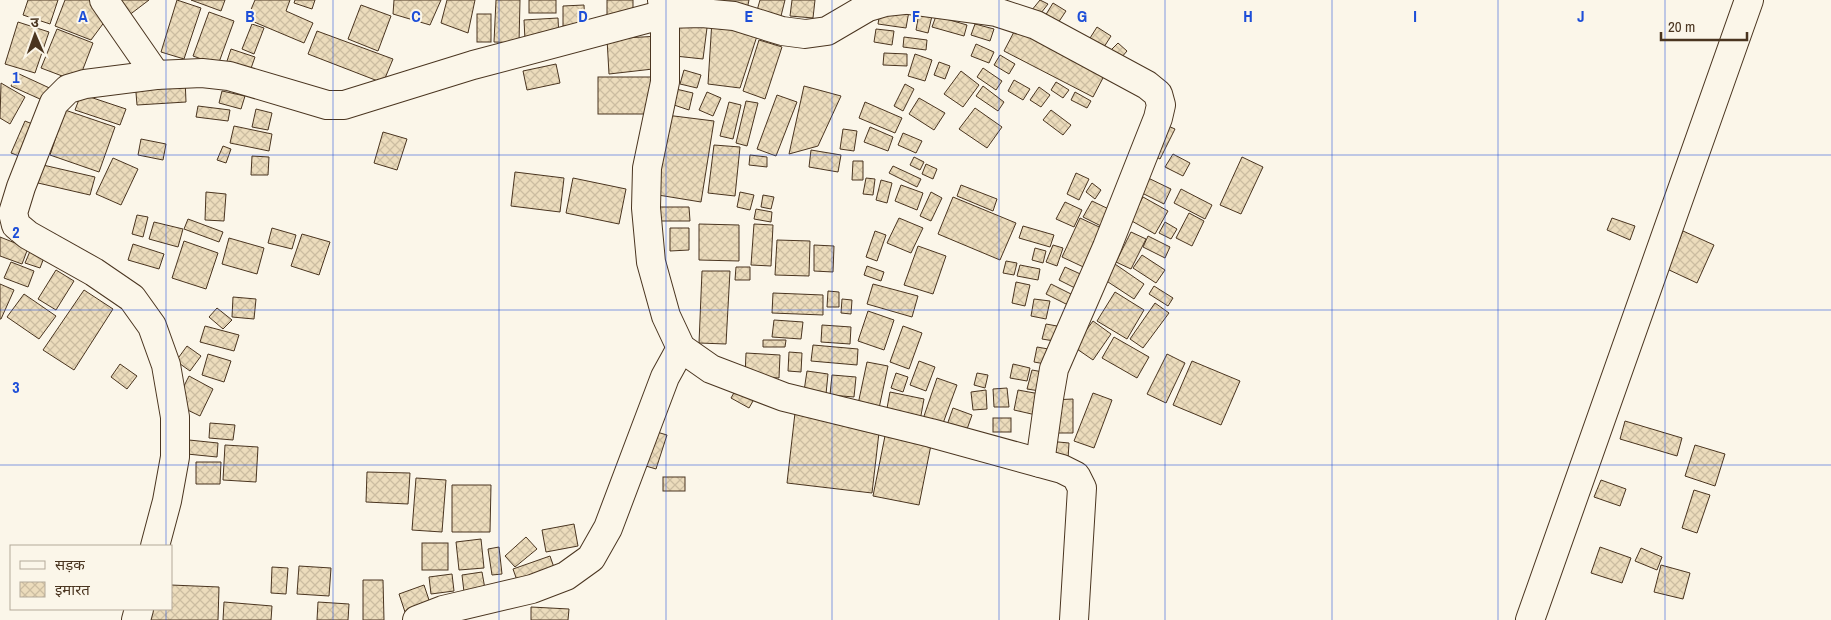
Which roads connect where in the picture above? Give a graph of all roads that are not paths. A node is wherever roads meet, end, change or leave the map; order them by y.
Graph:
1 (104, 0) edge
2 (904, 0) edge
3 (908, 0) edge
4 (1749, 0) edge
5 (964, 4) edge
6 (663, 7) edge
7 (156, 75) junction
8 (10, 185) edge
9 (681, 348) junction
10 (1040, 463) junction
11 (155, 545) edge
12 (417, 620) edge
13 (1074, 620) edge
14 (1530, 620) edge

1 - 7 street
2 - 6 street
3 - 5 street
4 - 14 street
5 - 10 street
6 - 7 street
6 - 9 street
7 - 8 street
8 - 11 street
9 - 10 street
9 - 12 street
10 - 13 street

